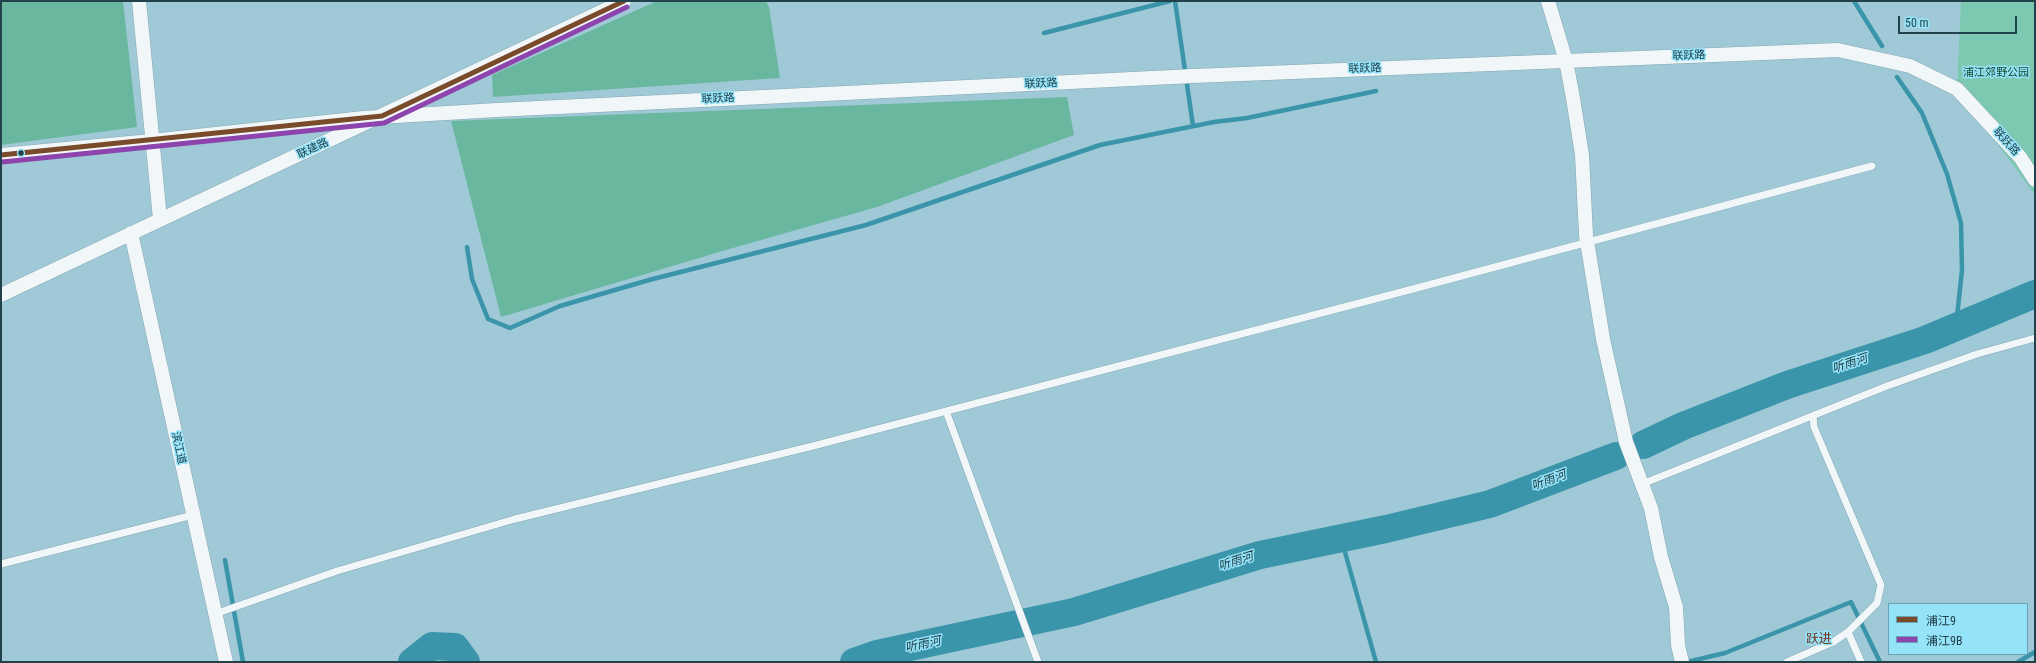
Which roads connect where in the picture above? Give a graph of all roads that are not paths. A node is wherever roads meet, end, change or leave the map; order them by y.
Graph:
1 (139, 1) edge
2 (624, 1) edge
3 (1548, 1) edge
4 (1566, 61) junction
5 (382, 116) junction
6 (151, 141) junction
7 (1, 154) edge
8 (1872, 166) dead end
9 (2035, 180) edge
10 (160, 219) junction
11 (131, 233) junction
12 (1587, 242) junction
13 (1, 295) edge
14 (2035, 338) edge
15 (946, 411) junction
16 (1813, 416) junction
17 (1642, 484) junction
18 (193, 515) junction
19 (1, 564) edge
20 (215, 614) junction
21 (1848, 632) junction
22 (226, 662) edge
23 (1038, 662) edge
24 (1682, 662) edge
25 (1787, 662) edge
26 (1861, 662) edge

1 - 6 street
2 - 5 street, 联建路
3 - 4 street
4 - 5 street, 联跃路
4 - 9 street, 联跃路
4 - 12 street
5 - 6 street, 联跃路
5 - 10 street, 联建路
6 - 7 street, 联跃路
6 - 10 street
8 - 12 lane
10 - 11 street, 联建路
11 - 13 street, 联建路
11 - 18 street, 滨江道
12 - 15 lane
12 - 17 street
14 - 16 lane
15 - 20 lane
15 - 23 lane
16 - 17 lane
16 - 21 lane
17 - 24 street
18 - 19 lane
18 - 20 street, 滨江道
20 - 22 street, 滨江道
21 - 25 lane
21 - 26 lane

